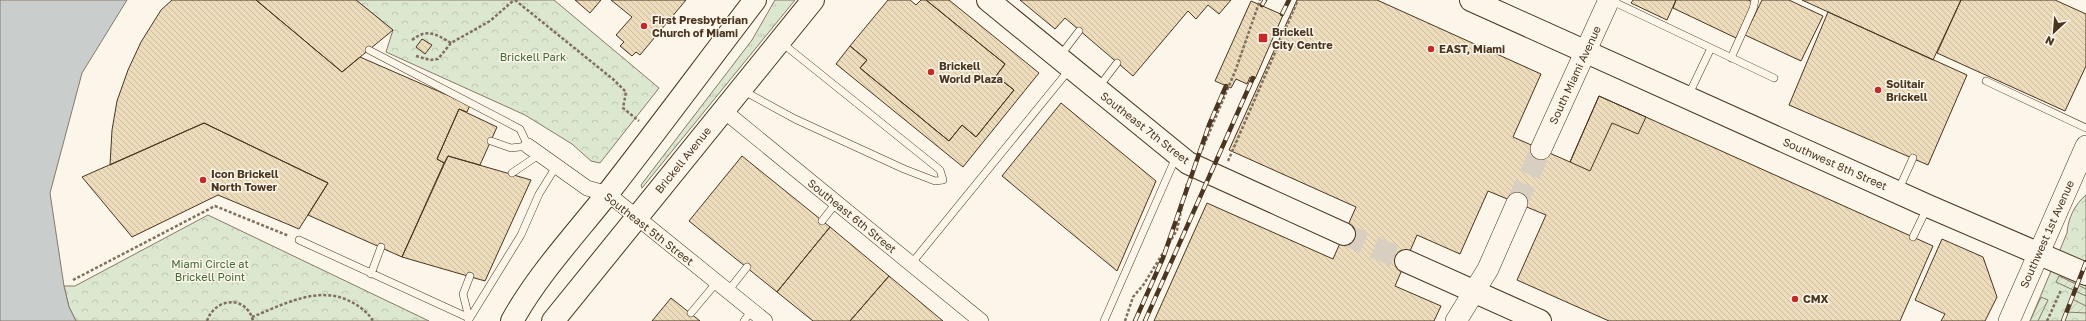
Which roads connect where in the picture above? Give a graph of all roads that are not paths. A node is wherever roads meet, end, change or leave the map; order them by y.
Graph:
1 (813, 0) edge
2 (1471, 0) edge
3 (1609, 0) edge
4 (1755, 0) edge
5 (752, 1) edge
6 (992, 1) edge
7 (1079, 30) dead end
8 (780, 41) junction
9 (1711, 48) junction
10 (369, 50) dead end
11 (1585, 52) junction
12 (1731, 58) junction
13 (1064, 63) junction
14 (1118, 63) dead end
15 (1774, 78) dead end
16 (1986, 81) dead end
17 (740, 89) junction
18 (1097, 90) junction
19 (1687, 98) junction
20 (723, 110) junction
21 (2086, 128) edge
22 (491, 141) dead end
23 (2086, 146) edge
24 (1541, 149) tunnel mouth
25 (534, 150) junction
26 (1177, 155) junction
27 (1913, 158) dead end
28 (557, 165) junction
29 (512, 173) dead end
30 (1898, 192) junction
31 (608, 194) junction
32 (836, 203) junction
33 (1517, 203) tunnel mouth
34 (1928, 206) junction
35 (637, 216) junction
36 (822, 221) dead end
37 (1344, 234) tunnel mouth
38 (1913, 237) dead end
39 (299, 240) road end
40 (381, 247) dead end
41 (2038, 254) junction
42 (1406, 261) tunnel mouth
43 (911, 264) junction
44 (747, 267) dead end
45 (371, 274) junction
46 (2086, 274) edge
47 (470, 276) dead end
48 (722, 286) junction
49 (1473, 291) junction
50 (690, 313) dead end
51 (748, 316) edge
52 (468, 320) edge
53 (512, 321) edge
54 (553, 321) edge
55 (765, 321) edge
56 (981, 321) edge
57 (1104, 321) edge
58 (1456, 321) edge
59 (1540, 321) edge
60 (2009, 321) edge

1 - 8 main road, Brickell Avenue
2 - 11 main road, Southwest 8th Street
3 - 9 lane
3 - 11 main road, South Miami Avenue
4 - 12 lane
5 - 31 main road
6 - 13 main road, Southeast 7th Street
7 - 13 lane
8 - 17 main road, Brickell Avenue
8 - 17 lane
9 - 12 lane
9 - 19 lane
10 - 25 lane
11 - 19 main road, Southwest 8th Street
11 - 24 main road, South Miami Avenue
12 - 15 lane
13 - 18 main road, Southeast 7th Street
13 - 43 lane
14 - 18 lane
16 - 21 lane
17 - 20 main road, Brickell Avenue
18 - 26 main road, Southeast 7th Street
19 - 30 main road, Southwest 8th Street
20 - 32 street, Southeast 6th Street
20 - 35 main road, Brickell Avenue
22 - 25 lane
23 - 41 main road, Southwest 1st Avenue
25 - 28 street, Southeast 5th Street
25 - 29 lane
26 - 37 main road, Southeast 7th Street
26 - 57 lane
27 - 30 lane
28 - 31 street, Southeast 5th Street
28 - 52 lane
30 - 34 main road, Southwest 8th Street
31 - 35 street, Southeast 5th Street
31 - 53 main road
32 - 36 lane
32 - 43 street, Southeast 6th Street
33 - 49 main road
34 - 38 lane
34 - 41 main road, Southwest 8th Street
35 - 48 street, Southeast 5th Street
35 - 54 main road, Brickell Avenue
39 - 45 lane
40 - 45 lane
41 - 46 main road, Southwest 8th Street
41 - 60 main road, Southwest 1st Avenue
42 - 49 main road
43 - 56 street, Southeast 6th Street
44 - 48 lane
45 - 52 lane
47 - 52 lane
48 - 50 lane
48 - 51 street, Southeast 5th Street
49 - 58 main road
49 - 59 main road
51 - 55 street, Southeast 5th Street

